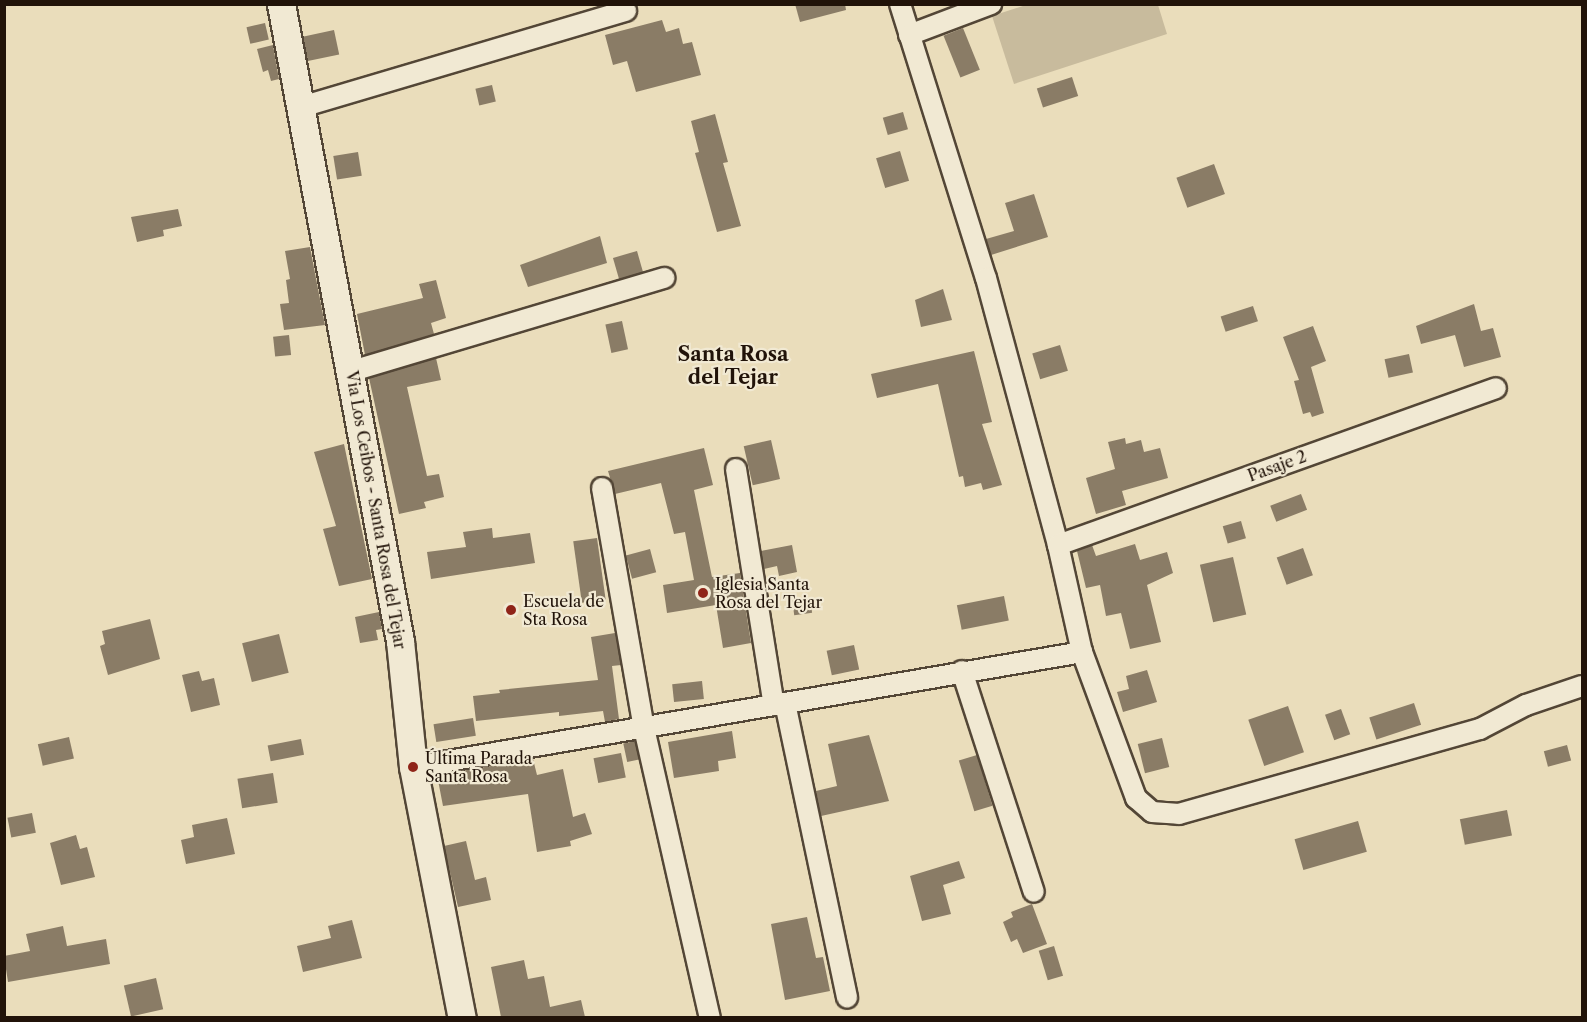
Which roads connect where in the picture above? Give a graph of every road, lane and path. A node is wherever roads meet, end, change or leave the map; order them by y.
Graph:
1 (281, 4) edge
2 (900, 4) edge
3 (991, 4) edge
4 (626, 11) dead end
5 (909, 35) junction
6 (301, 107) junction
7 (664, 278) dead end
8 (352, 371) junction
9 (1496, 388) dead end
10 (736, 469) dead end
11 (602, 488) dead end
12 (1058, 545) junction
13 (1082, 652) junction
14 (962, 671) junction
15 (1582, 686) edge
16 (780, 704) junction
17 (644, 728) junction
18 (413, 767) junction
19 (1034, 892) dead end
20 (847, 998) dead end
21 (462, 1017) edge
22 (710, 1017) edge

1 - 6 main road, Via Los Ceibos - Santa Rosa del Tejar
2 - 5 street
3 - 5 street
4 - 6 street
5 - 12 street
6 - 8 main road, Via Los Ceibos - Santa Rosa del Tejar
7 - 8 street
8 - 18 main road, Via Los Ceibos - Santa Rosa del Tejar
9 - 12 street, Pasaje 2
10 - 16 street
11 - 17 street
12 - 13 street
13 - 14 street
13 - 15 street
14 - 16 street
14 - 19 street
16 - 17 street
16 - 20 street
17 - 18 street
17 - 22 street
18 - 21 main road, Via Los Ceibos - Santa Rosa del Tejar

